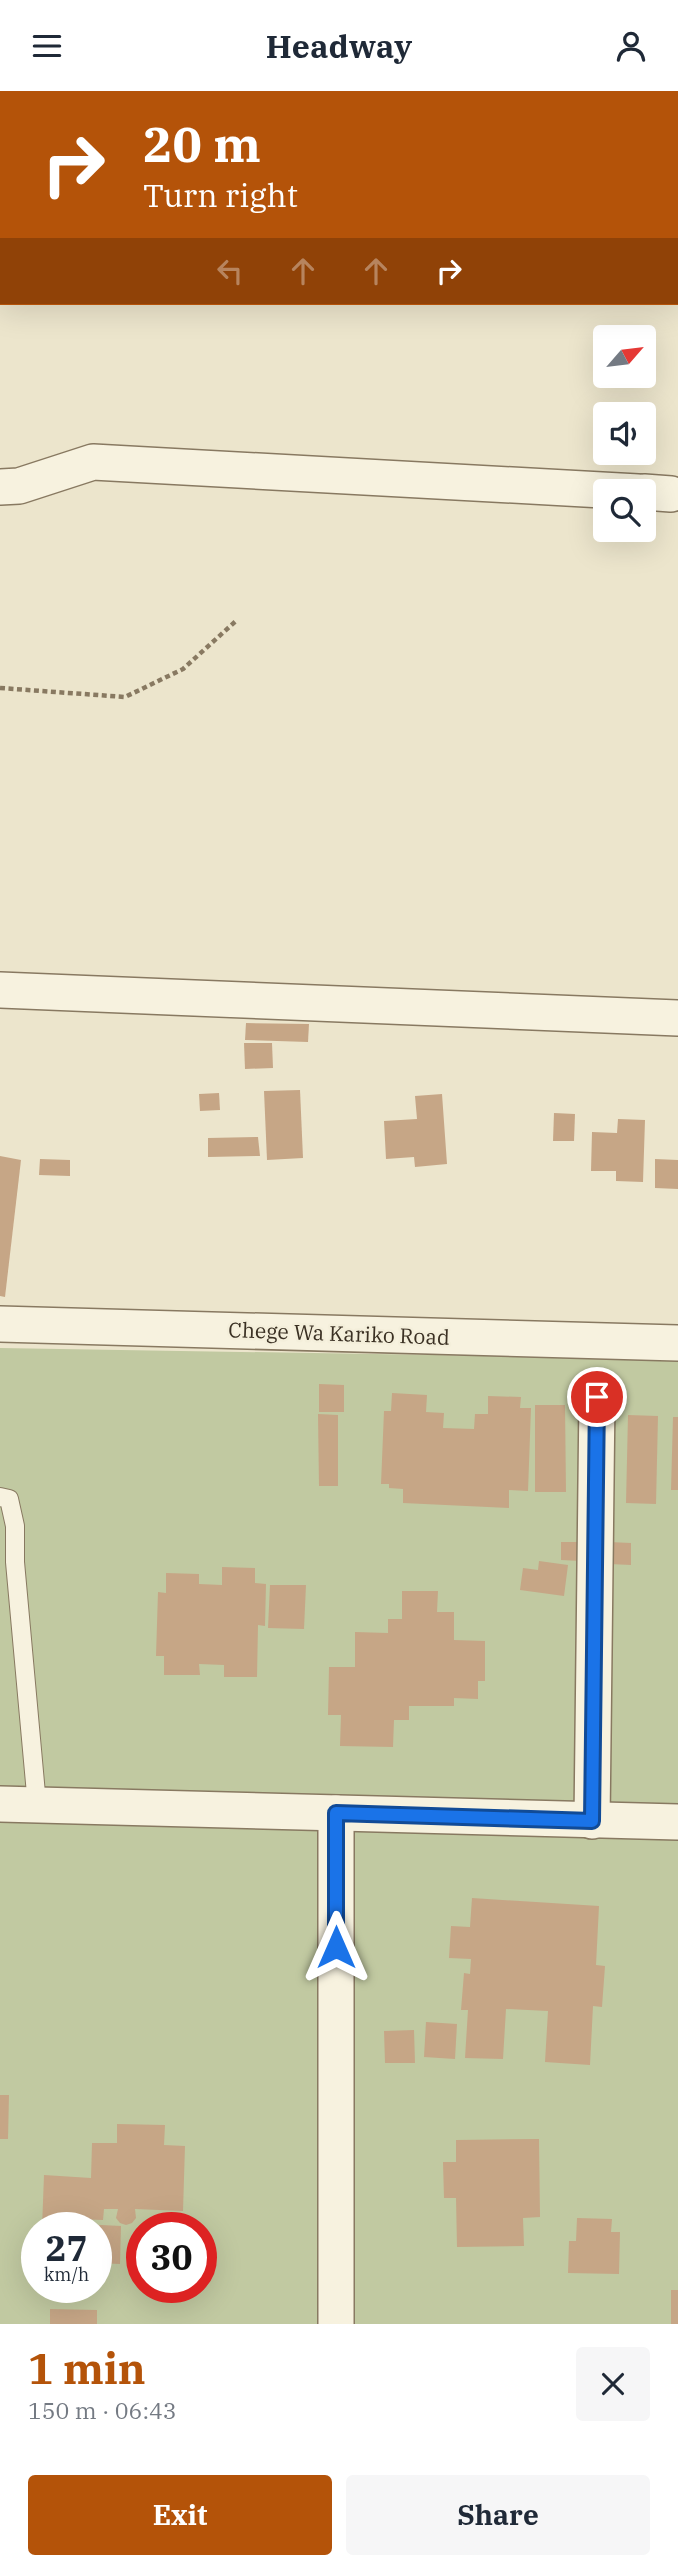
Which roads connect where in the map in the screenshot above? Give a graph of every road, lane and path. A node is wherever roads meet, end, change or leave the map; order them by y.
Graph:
1 (0, 487) edge
2 (593, 490) edge
3 (237, 620) dead end
4 (0, 688) edge
5 (0, 990) edge
6 (678, 1018) edge
7 (0, 1324) edge
8 (678, 1343) edge
9 (597, 1397) dead end
10 (0, 1497) edge
11 (0, 1804) edge
12 (37, 1805) junction
13 (336, 1813) junction
14 (592, 1821) junction
15 (678, 1822) edge
16 (336, 2324) edge

1 - 2 street
3 - 4 path
5 - 6 street
7 - 8 street, Chege Wa Kariko Road
9 - 14 street
10 - 12 lane
11 - 12 street
12 - 13 street
13 - 14 street
13 - 16 street
14 - 15 street

